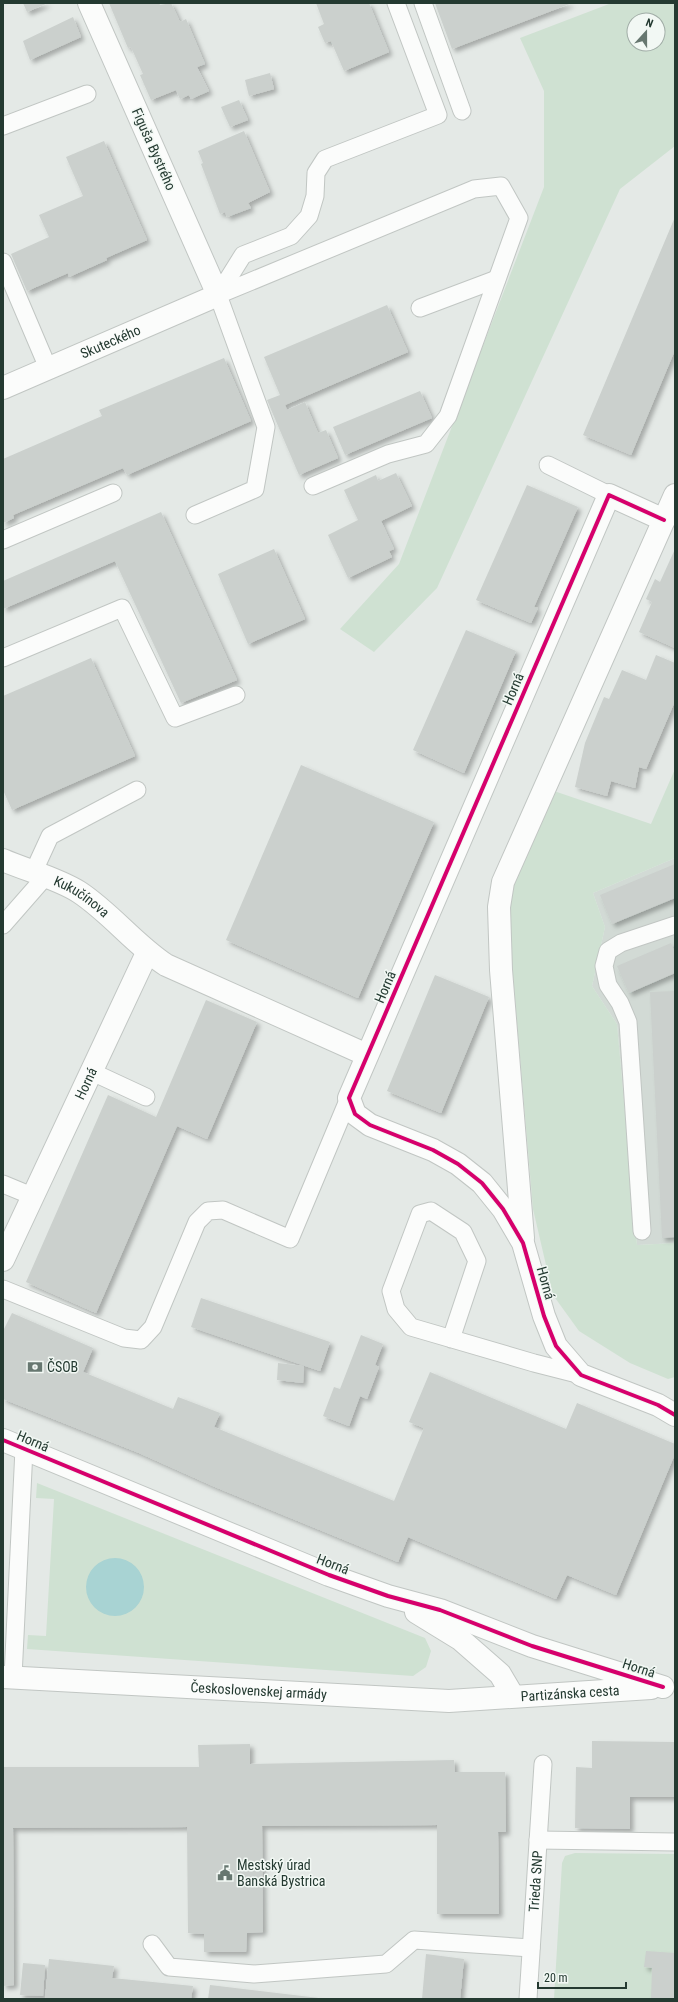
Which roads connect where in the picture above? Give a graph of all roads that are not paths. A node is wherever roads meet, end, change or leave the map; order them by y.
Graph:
1 (89, 3) edge
2 (396, 3) edge
3 (423, 3) edge
4 (87, 94) dead end
5 (462, 111) dead end
6 (3, 126) edge
7 (3, 262) edge
8 (497, 279) junction
9 (218, 295) junction
10 (420, 308) dead end
11 (48, 368) junction
12 (3, 388) edge
13 (548, 465) dead end
14 (313, 486) dead end
15 (113, 493) dead end
16 (675, 495) edge
17 (609, 496) junction
18 (196, 515) dead end
19 (664, 520) junction
20 (3, 540) edge
21 (3, 658) edge
22 (236, 696) dead end
23 (137, 790) dead end
24 (3, 860) edge
25 (39, 875) junction
26 (675, 924) edge
27 (3, 925) edge
28 (147, 953) junction
29 (367, 1055) junction
30 (90, 1071) junction
31 (146, 1097) dead end
32 (349, 1098) junction
33 (3, 1184) edge
34 (32, 1196) junction
35 (642, 1231) dead end
36 (523, 1243) junction
37 (3, 1260) edge
38 (3, 1289) edge
39 (451, 1339) junction
40 (581, 1374) junction
41 (669, 1408) edge
42 (3, 1440) edge
43 (24, 1449) junction
44 (388, 1596) junction
45 (8, 1677) edge
46 (669, 1687) edge
47 (513, 1696) junction
48 (543, 1764) dead end
49 (538, 1840) junction
50 (675, 1842) edge
51 (152, 1944) dead end
52 (531, 1948) junction
53 (528, 1999) edge

1 - 9 street, Figuša Bystrého
2 - 9 lane
3 - 5 lane
4 - 6 lane
7 - 11 lane
8 - 9 lane
8 - 10 lane
8 - 14 lane
9 - 11 street, Skuteckého
9 - 18 lane
11 - 12 street, Skuteckého
13 - 17 lane
15 - 20 lane
16 - 19 street, Horná
17 - 19 street
17 - 29 street, Horná
19 - 36 street, Horná
21 - 22 lane
23 - 25 lane
24 - 25 street, Kukučínova
25 - 27 lane
25 - 28 street, Kukučínova
26 - 35 lane
28 - 29 street
28 - 30 street, Horná
29 - 32 street, Horná
30 - 31 lane
30 - 34 street, Horná
32 - 36 street, Horná
32 - 38 lane
33 - 34 lane
34 - 37 street, Horná
36 - 40 street, Horná
39 - 39 lane
39 - 40 lane
40 - 41 street, Horná
42 - 43 street, Horná
43 - 44 street, Horná
43 - 45 lane
44 - 46 street, Horná
44 - 47 street, Horná
45 - 47 street, Československej armády
46 - 47 street, Partizánska cesta
48 - 49 lane, Trieda SNP
49 - 50 lane
49 - 52 lane, Trieda SNP
51 - 52 lane
52 - 53 lane, Trieda SNP

